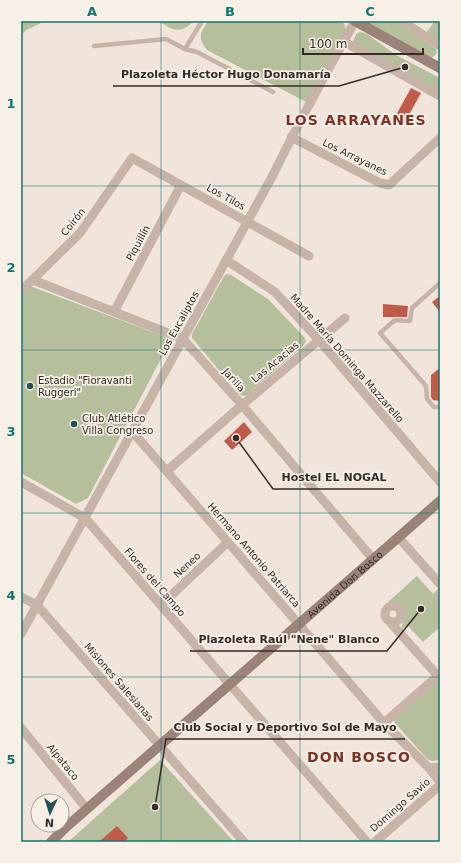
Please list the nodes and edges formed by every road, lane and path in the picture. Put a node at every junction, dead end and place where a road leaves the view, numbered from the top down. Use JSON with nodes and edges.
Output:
{"nodes":[{"id":1,"x":202,"y":21,"type":"edge"},
{"id":2,"x":355,"y":21,"type":"edge"},
{"id":3,"x":402,"y":21,"type":"edge"},
{"id":4,"x":344,"y":41,"type":"junction"},
{"id":5,"x":94,"y":46,"type":"dead end"},
{"id":6,"x":440,"y":46,"type":"edge"},
{"id":7,"x":185,"y":49,"type":"junction"},
{"id":8,"x":440,"y":68,"type":"edge"},
{"id":9,"x":273,"y":92,"type":"dead end"},
{"id":10,"x":440,"y":96,"type":"edge"},
{"id":11,"x":291,"y":137,"type":"junction"},
{"id":12,"x":440,"y":138,"type":"edge"},
{"id":13,"x":132,"y":158,"type":"joint"},
{"id":14,"x":181,"y":185,"type":"junction"},
{"id":15,"x":247,"y":222,"type":"junction"},
{"id":16,"x":309,"y":256,"type":"dead end"},
{"id":17,"x":226,"y":260,"type":"junction"},
{"id":18,"x":33,"y":280,"type":"junction"},
{"id":19,"x":440,"y":283,"type":"edge"},
{"id":20,"x":21,"y":291,"type":"edge"},
{"id":21,"x":114,"y":312,"type":"junction"},
{"id":22,"x":345,"y":318,"type":"dead end"},
{"id":23,"x":183,"y":340,"type":"junction"},
{"id":24,"x":319,"y":340,"type":"junction"},
{"id":25,"x":242,"y":405,"type":"junction"},
{"id":26,"x":440,"y":407,"type":"edge"},
{"id":27,"x":132,"y":431,"type":"junction"},
{"id":28,"x":167,"y":471,"type":"junction"},
{"id":29,"x":21,"y":482,"type":"edge"},
{"id":30,"x":440,"y":482,"type":"edge"},
{"id":31,"x":440,"y":501,"type":"edge"},
{"id":32,"x":85,"y":518,"type":"junction"},
{"id":33,"x":398,"y":537,"type":"junction"},
{"id":34,"x":228,"y":542,"type":"junction"},
{"id":35,"x":373,"y":559,"type":"junction"},
{"id":36,"x":440,"y":584,"type":"edge"},
{"id":37,"x":21,"y":597,"type":"edge"},
{"id":38,"x":440,"y":598,"type":"edge"},
{"id":39,"x":440,"y":604,"type":"edge"},
{"id":40,"x":37,"y":605,"type":"junction"},
{"id":41,"x":161,"y":605,"type":"junction"},
{"id":42,"x":390,"y":622,"type":"dead end"},
{"id":43,"x":299,"y":624,"type":"junction"},
{"id":44,"x":21,"y":634,"type":"edge"},
{"id":45,"x":439,"y":675,"type":"edge"},
{"id":46,"x":229,"y":685,"type":"junction"},
{"id":47,"x":384,"y":723,"type":"junction"},
{"id":48,"x":21,"y":728,"type":"edge"},
{"id":49,"x":160,"y":745,"type":"junction"},
{"id":50,"x":440,"y":767,"type":"edge"},
{"id":51,"x":428,"y":768,"type":"junction"},
{"id":52,"x":440,"y":782,"type":"edge"},
{"id":53,"x":440,"y":785,"type":"edge"},
{"id":54,"x":87,"y":809,"type":"junction"},
{"id":55,"x":51,"y":842,"type":"edge"},
{"id":56,"x":244,"y":842,"type":"edge"},
{"id":57,"x":367,"y":842,"type":"edge"},
{"id":58,"x":374,"y":842,"type":"edge"}],
"edges":[{"from":1,"to":7,"type":"lane"},
{"from":2,"to":4,"type":"street","name":"Los Eucaliptos"},
{"from":2,"to":8,"type":"main road"},
{"from":3,"to":6,"type":"street"},
{"from":4,"to":10,"type":"street"},
{"from":4,"to":11,"type":"street","name":"Los Eucaliptos"},
{"from":5,"to":7,"type":"lane"},
{"from":7,"to":9,"type":"lane"},
{"from":11,"to":12,"type":"street","name":"Los Arrayanes"},
{"from":11,"to":15,"type":"street","name":"Los Eucaliptos"},
{"from":13,"to":14,"type":"street","name":"Los Tilos"},
{"from":13,"to":18,"type":"street","name":"Coirón"},
{"from":14,"to":15,"type":"street","name":"Los Tilos"},
{"from":14,"to":21,"type":"street","name":"Piquillín"},
{"from":15,"to":16,"type":"street","name":"Los Tilos"},
{"from":15,"to":17,"type":"street","name":"Los Eucaliptos"},
{"from":17,"to":23,"type":"street","name":"Los Eucaliptos"},
{"from":17,"to":24,"type":"street","name":"Madre María Dominga Mazzarello"},
{"from":18,"to":20,"type":"street","name":"Coirón"},
{"from":18,"to":21,"type":"street","name":"Jarilla"},
{"from":19,"to":26,"type":"lane"},
{"from":21,"to":23,"type":"street","name":"Jarilla"},
{"from":22,"to":24,"type":"street","name":"Las Acacias"},
{"from":23,"to":25,"type":"street","name":"Jarilla"},
{"from":23,"to":27,"type":"street","name":"Los Eucaliptos"},
{"from":24,"to":25,"type":"street","name":"Las Acacias"},
{"from":24,"to":30,"type":"street","name":"Madre María Dominga Mazzarello"},
{"from":25,"to":28,"type":"street","name":"Las Acacias"},
{"from":25,"to":35,"type":"street","name":"Jarilla"},
{"from":27,"to":28,"type":"street","name":"Hermano Antonio Patriarca"},
{"from":27,"to":32,"type":"street","name":"Los Eucaliptos"},
{"from":28,"to":34,"type":"street","name":"Hermano Antonio Patriarca"},
{"from":29,"to":32,"type":"street","name":"Flores del Campo"},
{"from":31,"to":33,"type":"main road","name":"Avenida Don Bosco"},
{"from":32,"to":40,"type":"street","name":"Los Eucaliptos"},
{"from":32,"to":41,"type":"street","name":"Flores del Campo"},
{"from":33,"to":35,"type":"main road","name":"Avenida Don Bosco"},
{"from":33,"to":36,"type":"street"},
{"from":34,"to":41,"type":"street","name":"Neneo"},
{"from":34,"to":43,"type":"street","name":"Hermano Antonio Patriarca"},
{"from":35,"to":43,"type":"main road","name":"Avenida Don Bosco"},
{"from":37,"to":40,"type":"street","name":"Misiones Salesianas"},
{"from":38,"to":39,"type":"street"},
{"from":40,"to":44,"type":"street","name":"Los Eucaliptos"},
{"from":40,"to":49,"type":"street","name":"Misiones Salesianas"},
{"from":41,"to":46,"type":"street","name":"Flores del Campo"},
{"from":42,"to":45,"type":"street"},
{"from":43,"to":46,"type":"main road","name":"Avenida Don Bosco"},
{"from":43,"to":47,"type":"street","name":"Hermano Antonio Patriarca"},
{"from":45,"to":47,"type":"street"},
{"from":46,"to":49,"type":"main road","name":"Avenida Don Bosco"},
{"from":46,"to":57,"type":"street","name":"Flores del Campo"},
{"from":47,"to":51,"type":"street","name":"Hermano Antonio Patriarca"},
{"from":48,"to":54,"type":"street","name":"Alpataco"},
{"from":49,"to":54,"type":"main road","name":"Avenida Don Bosco"},
{"from":49,"to":56,"type":"street","name":"Misiones Salesianas"},
{"from":50,"to":51,"type":"street","name":"Domingo Savio"},
{"from":51,"to":52,"type":"street","name":"Hermano Antonio Patriarca"},
{"from":53,"to":58,"type":"street","name":"Domingo Savio"},
{"from":54,"to":55,"type":"main road","name":"Avenida Don Bosco"}]}
